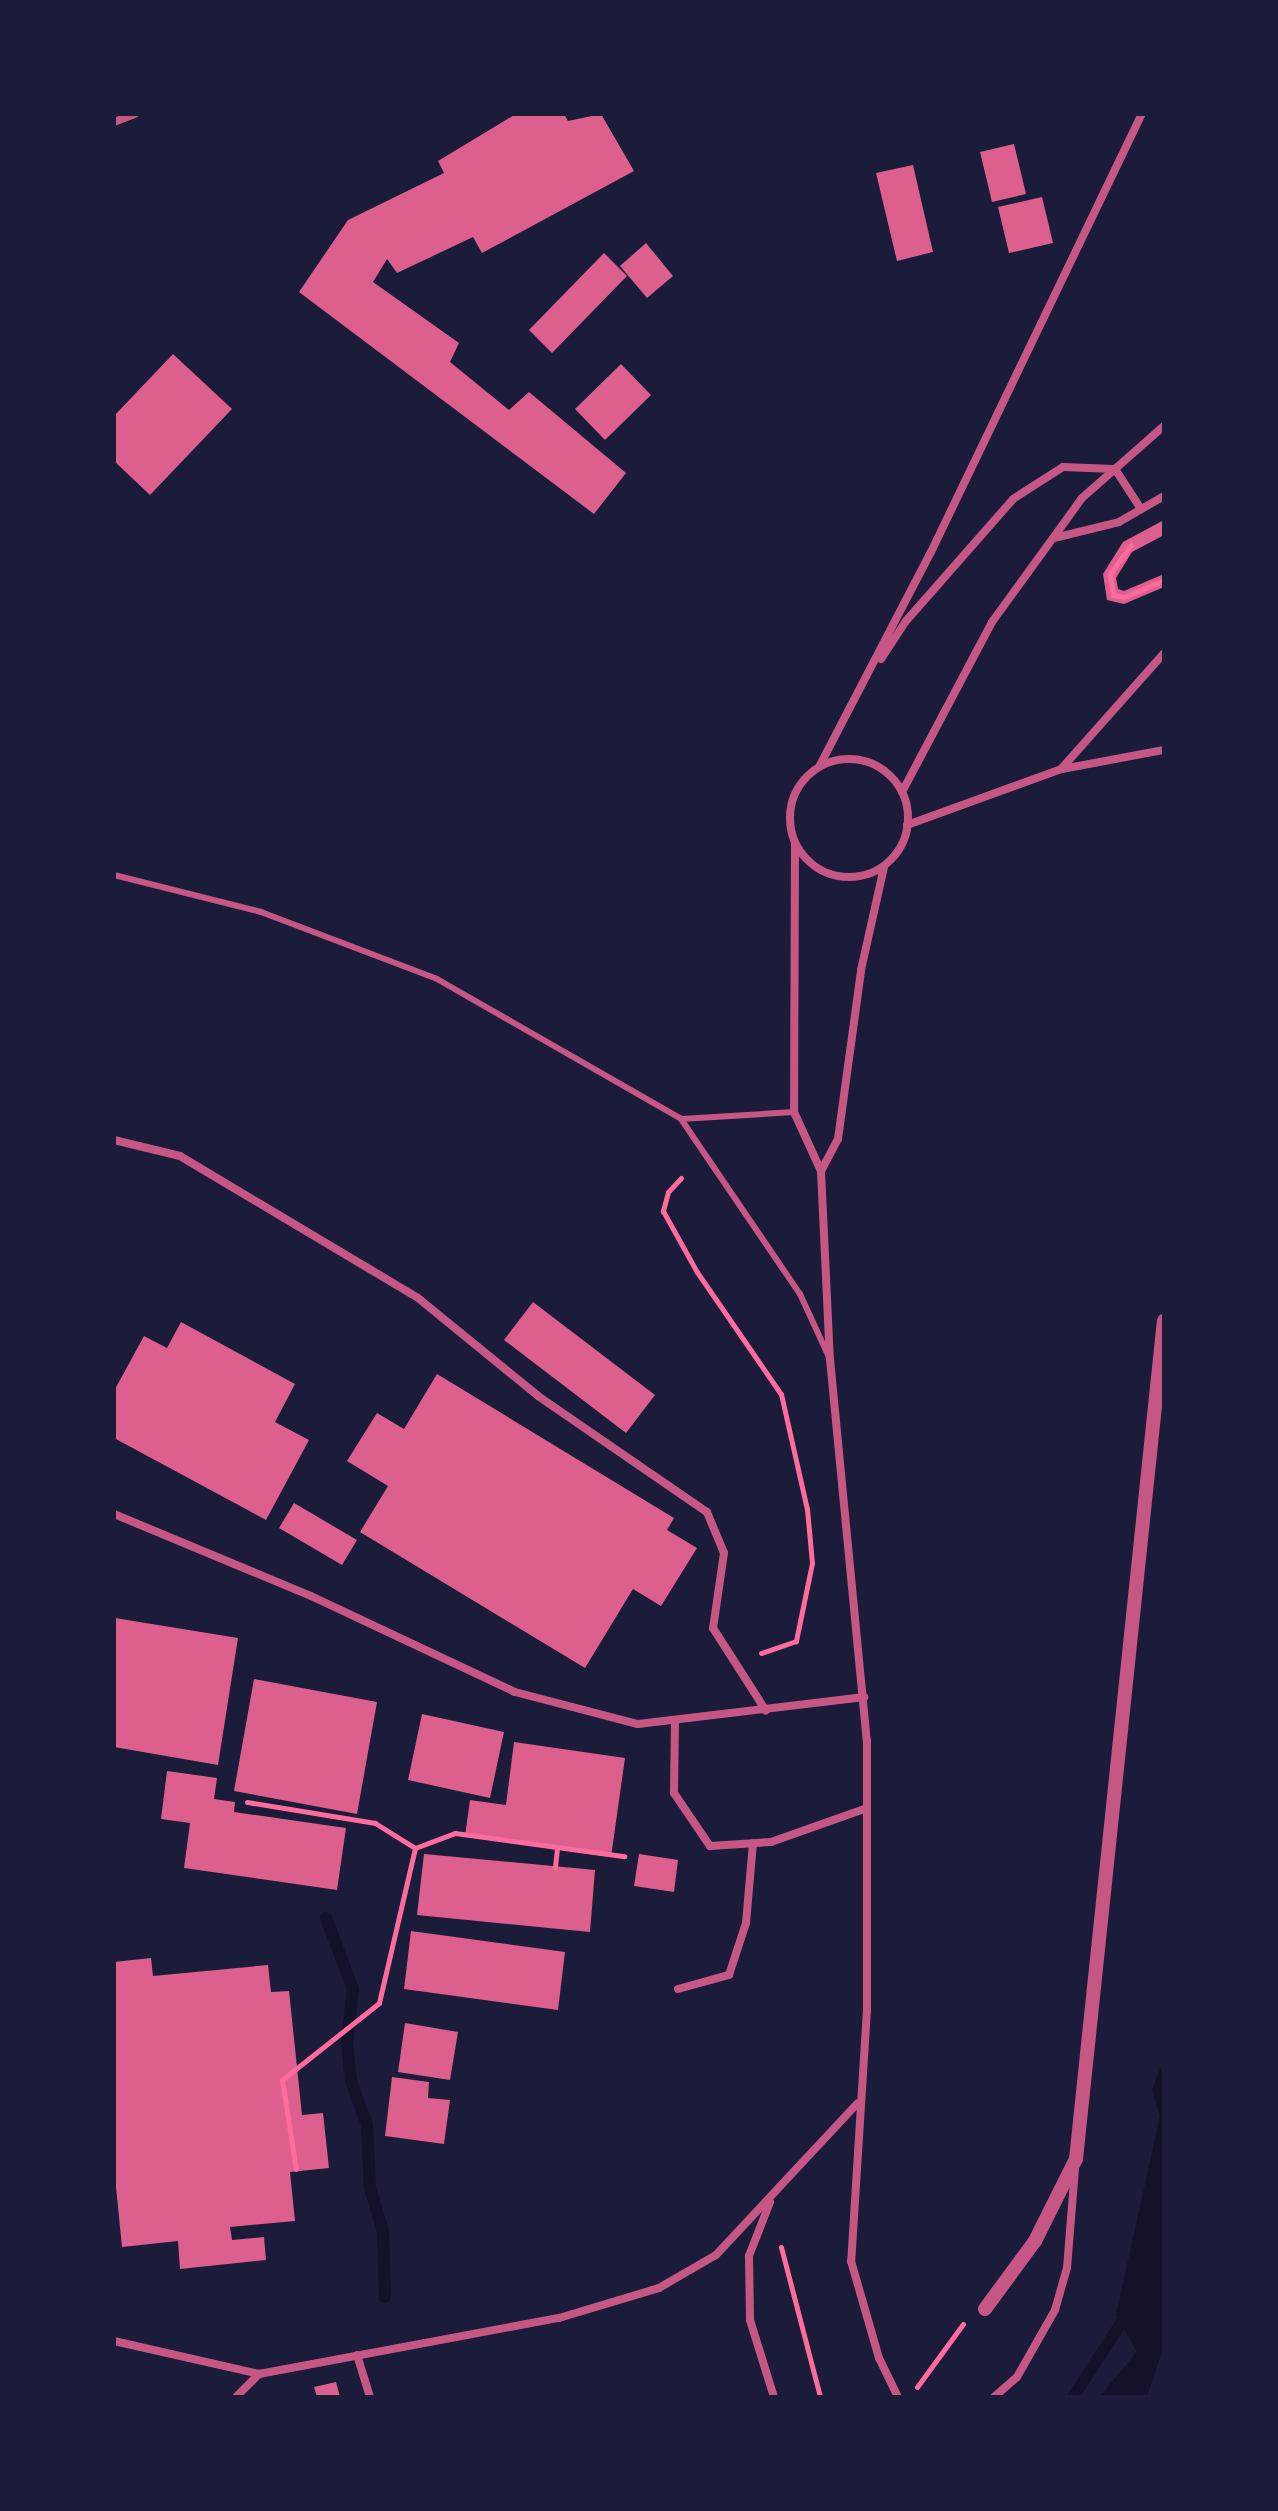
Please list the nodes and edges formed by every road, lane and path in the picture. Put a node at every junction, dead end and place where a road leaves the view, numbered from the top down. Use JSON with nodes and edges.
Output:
{"nodes":[{"id":1,"x":135,"y":114,"type":"edge"},
{"id":2,"x":1142,"y":114,"type":"edge"},
{"id":3,"x":114,"y":122,"type":"edge"},
{"id":4,"x":1164,"y":426,"type":"edge"},
{"id":5,"x":1115,"y":469,"type":"junction"},
{"id":6,"x":1164,"y":496,"type":"edge"},
{"id":7,"x":1141,"y":509,"type":"junction"},
{"id":8,"x":1053,"y":539,"type":"junction"},
{"id":9,"x":1140,"y":540,"type":"dead end"},
{"id":10,"x":1164,"y":580,"type":"edge"},
{"id":11,"x":1164,"y":653,"type":"edge"},
{"id":12,"x":853,"y":704,"type":"junction"},
{"id":13,"x":1164,"y":750,"type":"edge"},
{"id":14,"x":820,"y":765,"type":"junction"},
{"id":15,"x":1062,"y":769,"type":"junction"},
{"id":16,"x":902,"y":792,"type":"junction"},
{"id":17,"x":907,"y":825,"type":"junction"},
{"id":18,"x":795,"y":843,"type":"junction"},
{"id":19,"x":884,"y":867,"type":"junction"},
{"id":20,"x":114,"y":875,"type":"edge"},
{"id":21,"x":794,"y":1112,"type":"junction"},
{"id":22,"x":681,"y":1119,"type":"junction"},
{"id":23,"x":114,"y":1140,"type":"edge"},
{"id":24,"x":821,"y":1171,"type":"junction"},
{"id":25,"x":681,"y":1178,"type":"dead end"},
{"id":26,"x":1164,"y":1321,"type":"edge"},
{"id":27,"x":830,"y":1359,"type":"junction"},
{"id":28,"x":114,"y":1514,"type":"edge"},
{"id":29,"x":761,"y":1653,"type":"dead end"},
{"id":30,"x":864,"y":1697,"type":"junction"},
{"id":31,"x":766,"y":1711,"type":"junction"},
{"id":32,"x":675,"y":1721,"type":"junction"},
{"id":33,"x":247,"y":1802,"type":"dead end"},
{"id":34,"x":864,"y":1809,"type":"junction"},
{"id":35,"x":753,"y":1843,"type":"junction"},
{"id":36,"x":415,"y":1848,"type":"junction"},
{"id":37,"x":557,"y":1849,"type":"dead end"},
{"id":38,"x":624,"y":1856,"type":"dead end"},
{"id":39,"x":555,"y":1867,"type":"dead end"},
{"id":40,"x":678,"y":1989,"type":"dead end"},
{"id":41,"x":858,"y":2103,"type":"junction"},
{"id":42,"x":1076,"y":2159,"type":"junction"},
{"id":43,"x":296,"y":2169,"type":"dead end"},
{"id":44,"x":777,"y":2191,"type":"junction"},
{"id":45,"x":781,"y":2247,"type":"dead end"},
{"id":46,"x":985,"y":2309,"type":"dead end"},
{"id":47,"x":969,"y":2316,"type":"dead end"},
{"id":48,"x":114,"y":2341,"type":"edge"},
{"id":49,"x":357,"y":2355,"type":"junction"},
{"id":50,"x":259,"y":2374,"type":"junction"},
{"id":51,"x":236,"y":2397,"type":"edge"},
{"id":52,"x":370,"y":2397,"type":"edge"},
{"id":53,"x":774,"y":2397,"type":"edge"},
{"id":54,"x":820,"y":2397,"type":"edge"},
{"id":55,"x":898,"y":2397,"type":"edge"},
{"id":56,"x":909,"y":2397,"type":"edge"},
{"id":57,"x":994,"y":2397,"type":"edge"}],
"edges":[{"from":1,"to":3,"type":"street"},
{"from":2,"to":12,"type":"street"},
{"from":4,"to":5,"type":"street"},
{"from":5,"to":7,"type":"street"},
{"from":5,"to":8,"type":"street"},
{"from":5,"to":12,"type":"street"},
{"from":6,"to":7,"type":"street"},
{"from":7,"to":8,"type":"street"},
{"from":8,"to":16,"type":"street"},
{"from":9,"to":10,"type":"path"},
{"from":11,"to":15,"type":"street"},
{"from":12,"to":14,"type":"street"},
{"from":13,"to":15,"type":"street"},
{"from":14,"to":16,"type":"street"},
{"from":14,"to":18,"type":"street"},
{"from":15,"to":17,"type":"street"},
{"from":16,"to":17,"type":"street"},
{"from":17,"to":19,"type":"street"},
{"from":18,"to":19,"type":"street"},
{"from":18,"to":21,"type":"street"},
{"from":19,"to":24,"type":"street"},
{"from":20,"to":22,"type":"lane"},
{"from":21,"to":22,"type":"lane"},
{"from":21,"to":24,"type":"street"},
{"from":22,"to":27,"type":"lane"},
{"from":23,"to":31,"type":"street"},
{"from":24,"to":27,"type":"street"},
{"from":25,"to":29,"type":"path"},
{"from":26,"to":42,"type":"street"},
{"from":27,"to":30,"type":"street"},
{"from":28,"to":32,"type":"street"},
{"from":30,"to":31,"type":"street"},
{"from":30,"to":34,"type":"street"},
{"from":31,"to":32,"type":"street"},
{"from":32,"to":35,"type":"street"},
{"from":33,"to":36,"type":"path"},
{"from":34,"to":35,"type":"street"},
{"from":34,"to":41,"type":"street"},
{"from":35,"to":40,"type":"street"},
{"from":36,"to":38,"type":"path"},
{"from":36,"to":43,"type":"path"},
{"from":37,"to":39,"type":"path"},
{"from":41,"to":44,"type":"street"},
{"from":41,"to":55,"type":"street"},
{"from":42,"to":46,"type":"street"},
{"from":42,"to":57,"type":"street"},
{"from":44,"to":49,"type":"street"},
{"from":44,"to":53,"type":"street"},
{"from":45,"to":54,"type":"path"},
{"from":47,"to":56,"type":"path"},
{"from":48,"to":50,"type":"street"},
{"from":49,"to":50,"type":"street"},
{"from":49,"to":52,"type":"street"},
{"from":50,"to":51,"type":"street"}]}
